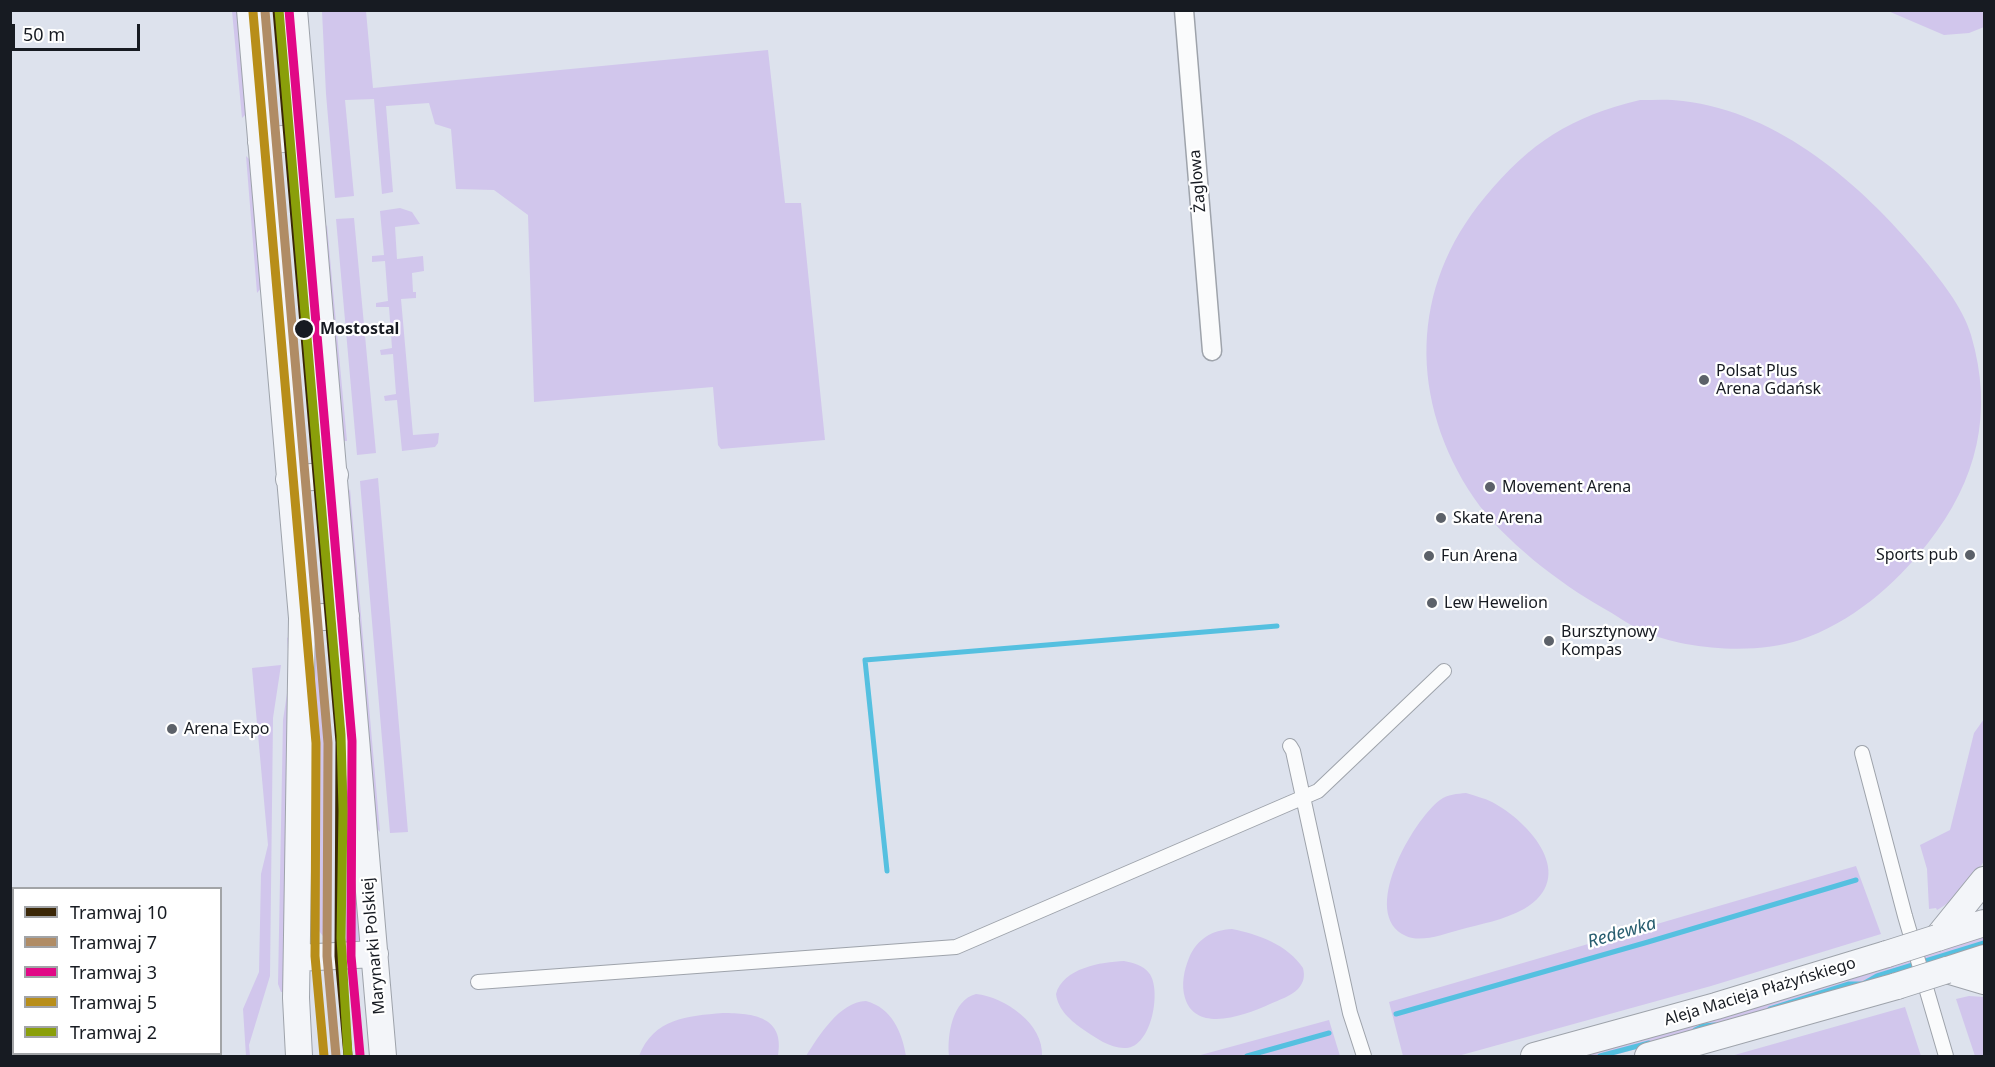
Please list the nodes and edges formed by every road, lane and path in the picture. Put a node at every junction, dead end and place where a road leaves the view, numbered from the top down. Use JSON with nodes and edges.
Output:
{"nodes":[{"id":1,"x":250,"y":10,"type":"edge"},
{"id":2,"x":294,"y":10,"type":"edge"},
{"id":3,"x":1184,"y":10,"type":"edge"},
{"id":4,"x":304,"y":136,"type":"junction"},
{"id":5,"x":261,"y":142,"type":"junction"},
{"id":6,"x":1212,"y":351,"type":"dead end"},
{"id":7,"x":334,"y":475,"type":"junction"},
{"id":8,"x":290,"y":479,"type":"junction"},
{"id":9,"x":346,"y":616,"type":"junction"},
{"id":10,"x":302,"y":618,"type":"junction"},
{"id":11,"x":1444,"y":671,"type":"dead end"},
{"id":12,"x":1290,"y":746,"type":"dead end"},
{"id":13,"x":1862,"y":753,"type":"dead end"},
{"id":14,"x":1302,"y":796,"type":"junction"},
{"id":15,"x":1984,"y":880,"type":"edge"},
{"id":16,"x":1984,"y":923,"type":"edge"},
{"id":17,"x":1937,"y":938,"type":"junction"},
{"id":18,"x":375,"y":954,"type":"junction"},
{"id":19,"x":297,"y":958,"type":"junction"},
{"id":20,"x":1984,"y":958,"type":"edge"},
{"id":21,"x":1947,"y":970,"type":"junction"},
{"id":22,"x":1984,"y":981,"type":"edge"},
{"id":23,"x":478,"y":982,"type":"dead end"},
{"id":24,"x":299,"y":1056,"type":"edge"},
{"id":25,"x":383,"y":1056,"type":"edge"},
{"id":26,"x":1364,"y":1056,"type":"edge"},
{"id":27,"x":1534,"y":1056,"type":"edge"},
{"id":28,"x":1648,"y":1056,"type":"edge"},
{"id":29,"x":1946,"y":1056,"type":"edge"}],
"edges":[{"from":1,"to":5,"type":"main road"},
{"from":2,"to":4,"type":"main road","name":"Marynarki Polskiej"},
{"from":3,"to":6,"type":"street","name":"Żaglowa"},
{"from":4,"to":5,"type":"main road"},
{"from":4,"to":7,"type":"main road","name":"Marynarki Polskiej"},
{"from":5,"to":8,"type":"main road"},
{"from":7,"to":8,"type":"main road"},
{"from":7,"to":9,"type":"main road","name":"Marynarki Polskiej"},
{"from":8,"to":10,"type":"main road"},
{"from":9,"to":10,"type":"main road"},
{"from":9,"to":18,"type":"main road","name":"Marynarki Polskiej"},
{"from":10,"to":19,"type":"main road"},
{"from":11,"to":14,"type":"street"},
{"from":12,"to":14,"type":"street"},
{"from":13,"to":29,"type":"street"},
{"from":14,"to":23,"type":"street"},
{"from":14,"to":26,"type":"street"},
{"from":15,"to":17,"type":"main road"},
{"from":16,"to":17,"type":"main road","name":"Aleja Macieja Płażyńskiego"},
{"from":17,"to":27,"type":"main road","name":"Aleja Macieja Płażyńskiego","bridge":true},
{"from":18,"to":19,"type":"main road"},
{"from":18,"to":25,"type":"main road","name":"Marynarki Polskiej"},
{"from":19,"to":24,"type":"main road"},
{"from":20,"to":21,"type":"main road","name":"Aleja Macieja Płażyńskiego"},
{"from":21,"to":22,"type":"main road"},
{"from":21,"to":28,"type":"main road","name":"Aleja Macieja Płażyńskiego","bridge":true}]}
